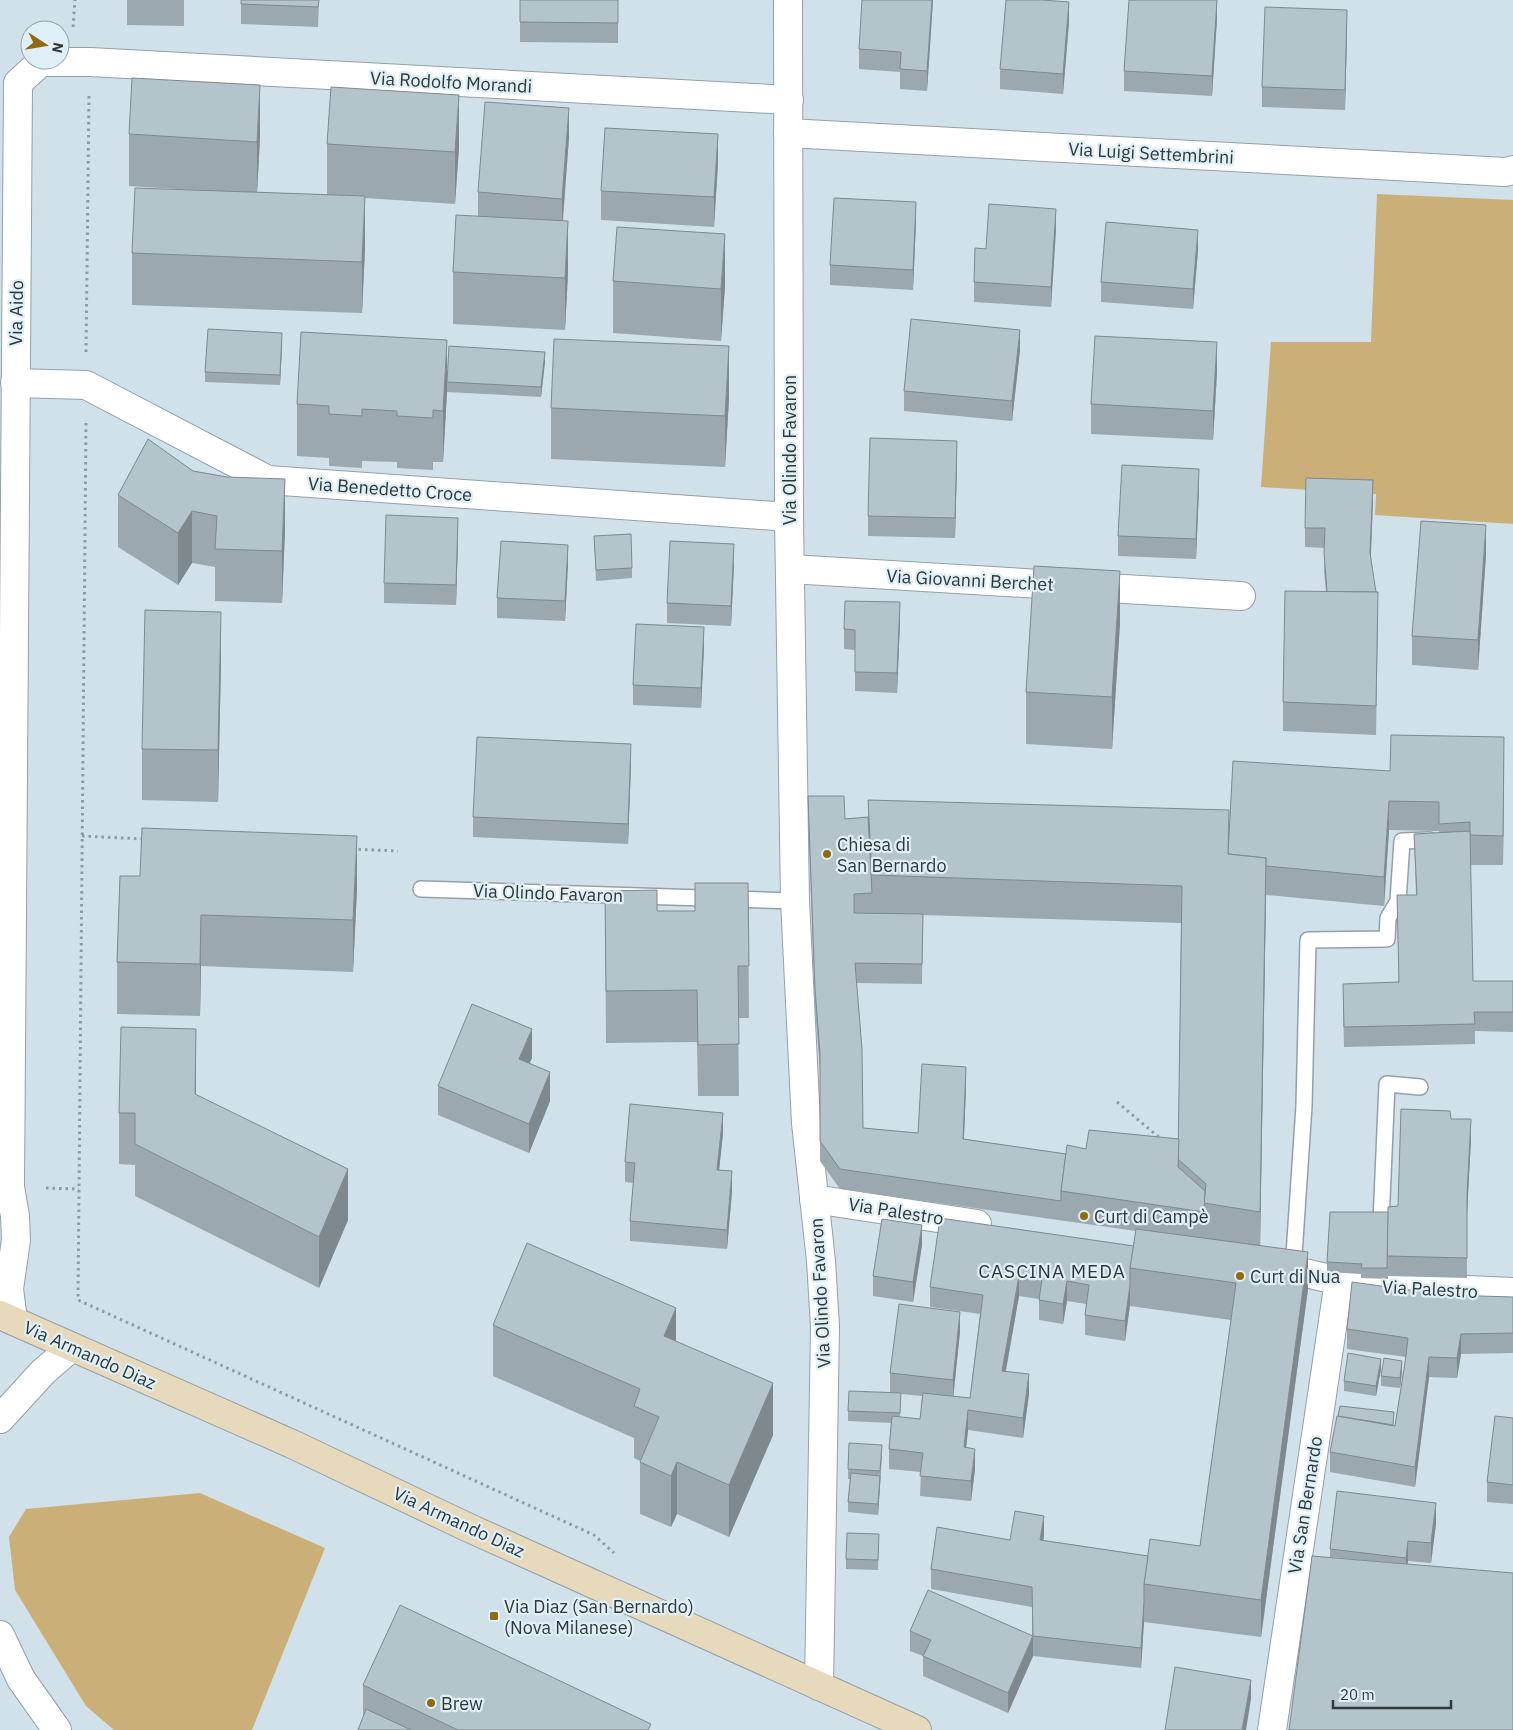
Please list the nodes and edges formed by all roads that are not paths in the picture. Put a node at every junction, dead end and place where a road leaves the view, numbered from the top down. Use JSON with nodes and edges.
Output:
{"nodes":[{"id":1,"x":788,"y":0,"type":"edge"},
{"id":2,"x":101,"y":63,"type":"joint"},
{"id":3,"x":789,"y":100,"type":"junction"},
{"id":4,"x":788,"y":133,"type":"junction"},
{"id":5,"x":1513,"y":170,"type":"edge"},
{"id":6,"x":15,"y":383,"type":"junction"},
{"id":7,"x":789,"y":517,"type":"junction"},
{"id":8,"x":790,"y":569,"type":"junction"},
{"id":9,"x":1241,"y":596,"type":"dead end"},
{"id":10,"x":1429,"y":840,"type":"edge"},
{"id":11,"x":421,"y":889,"type":"dead end"},
{"id":12,"x":795,"y":901,"type":"junction"},
{"id":13,"x":1420,"y":1086,"type":"dead end"},
{"id":14,"x":10,"y":1187,"type":"junction"},
{"id":15,"x":814,"y":1198,"type":"junction"},
{"id":16,"x":0,"y":1222,"type":"edge"},
{"id":17,"x":1382,"y":1222,"type":"edge"},
{"id":18,"x":1001,"y":1228,"type":"edge"},
{"id":19,"x":1244,"y":1263,"type":"edge"},
{"id":20,"x":1293,"y":1270,"type":"junction"},
{"id":21,"x":1339,"y":1281,"type":"junction"},
{"id":22,"x":1513,"y":1292,"type":"edge"},
{"id":23,"x":6,"y":1318,"type":"edge"},
{"id":24,"x":72,"y":1347,"type":"junction"},
{"id":25,"x":0,"y":1419,"type":"edge"},
{"id":26,"x":0,"y":1635,"type":"edge"},
{"id":27,"x":819,"y":1686,"type":"junction"},
{"id":28,"x":57,"y":1730,"type":"edge"},
{"id":29,"x":917,"y":1730,"type":"edge"},
{"id":30,"x":1272,"y":1730,"type":"edge"}],
"edges":[{"from":1,"to":3,"type":"street","name":"Via Olindo Favaron"},
{"from":2,"to":3,"type":"street","name":"Via Rodolfo Morandi"},
{"from":2,"to":6,"type":"street","name":"Via Aido"},
{"from":3,"to":4,"type":"street","name":"Via Olindo Favaron"},
{"from":4,"to":5,"type":"street","name":"Via Luigi Settembrini"},
{"from":4,"to":7,"type":"street","name":"Via Olindo Favaron"},
{"from":6,"to":7,"type":"street","name":"Via Benedetto Croce"},
{"from":6,"to":14,"type":"street","name":"Via Aido"},
{"from":7,"to":8,"type":"street","name":"Via Olindo Favaron"},
{"from":8,"to":9,"type":"street","name":"Via Giovanni Berchet"},
{"from":8,"to":12,"type":"street","name":"Via Olindo Favaron"},
{"from":10,"to":20,"type":"lane"},
{"from":11,"to":12,"type":"lane","name":"Via Olindo Favaron"},
{"from":12,"to":15,"type":"street","name":"Via Olindo Favaron"},
{"from":13,"to":17,"type":"lane"},
{"from":14,"to":16,"type":"street","name":"Via Aido"},
{"from":14,"to":23,"type":"street","name":"Via Aido"},
{"from":15,"to":18,"type":"street","name":"Via Palestro"},
{"from":15,"to":27,"type":"street","name":"Via Olindo Favaron"},
{"from":19,"to":20,"type":"street","name":"Via Palestro"},
{"from":20,"to":21,"type":"street","name":"Via Palestro"},
{"from":21,"to":22,"type":"street","name":"Via Palestro"},
{"from":21,"to":30,"type":"street","name":"Via San Bernardo"},
{"from":23,"to":24,"type":"main road","name":"Via Armando Diaz"},
{"from":24,"to":25,"type":"street"},
{"from":24,"to":27,"type":"main road","name":"Via Armando Diaz"},
{"from":26,"to":28,"type":"street"},
{"from":27,"to":29,"type":"main road","name":"Via Armando Diaz"}]}
